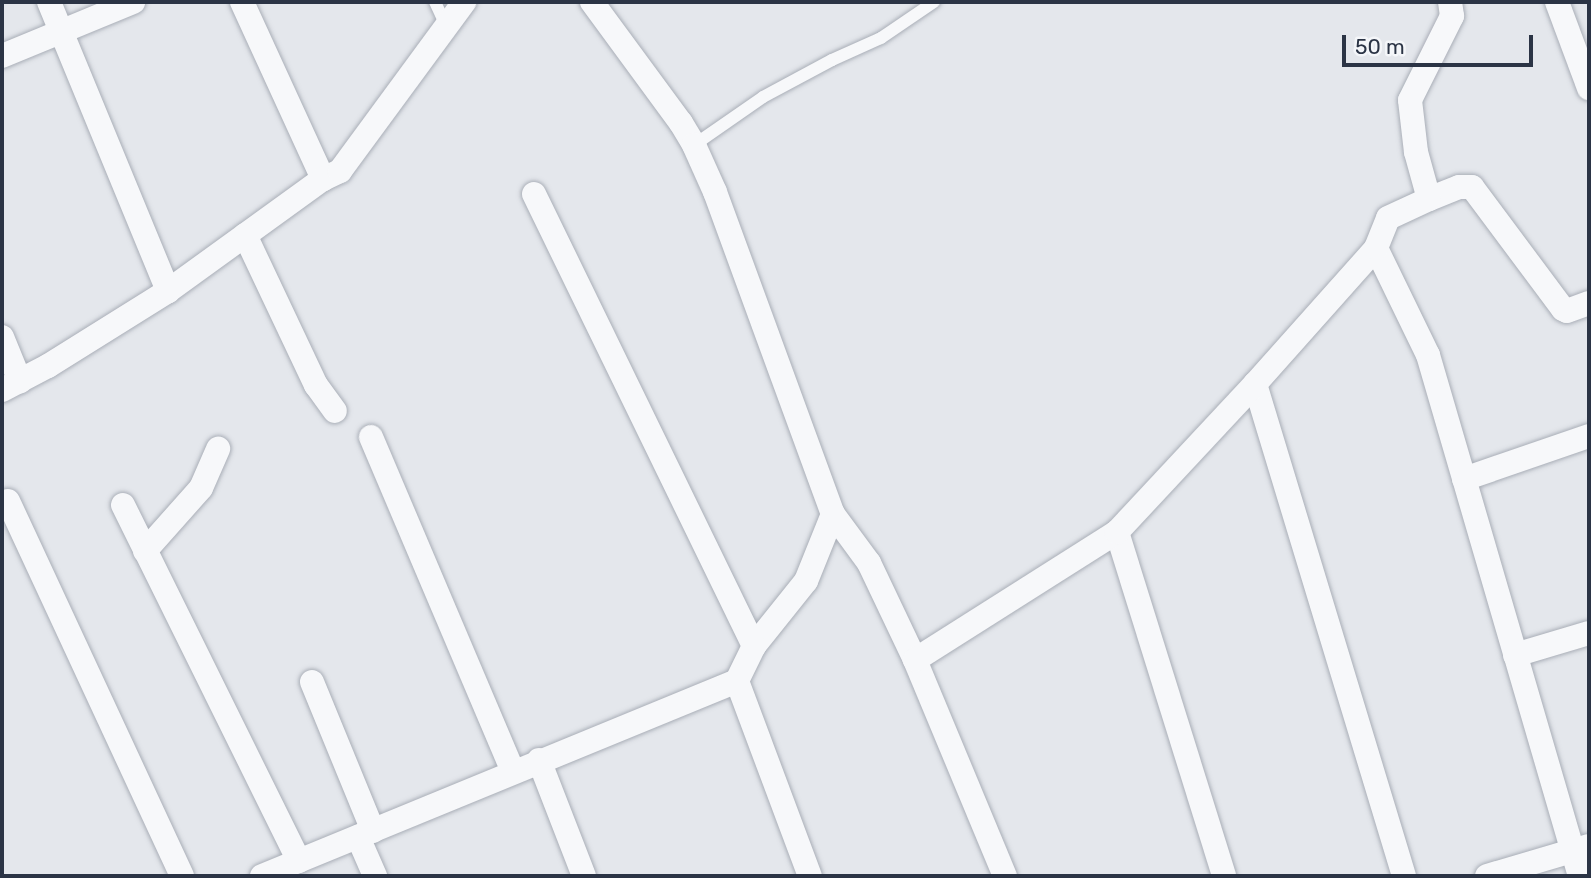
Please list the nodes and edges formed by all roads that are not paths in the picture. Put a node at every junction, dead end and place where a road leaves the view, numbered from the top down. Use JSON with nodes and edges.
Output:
{"nodes":[{"id":1,"x":49,"y":2,"type":"edge"},
{"id":2,"x":133,"y":2,"type":"edge"},
{"id":3,"x":242,"y":2,"type":"edge"},
{"id":4,"x":435,"y":2,"type":"edge"},
{"id":5,"x":464,"y":2,"type":"edge"},
{"id":6,"x":592,"y":2,"type":"edge"},
{"id":7,"x":934,"y":2,"type":"edge"},
{"id":8,"x":1450,"y":2,"type":"edge"},
{"id":9,"x":1557,"y":2,"type":"edge"},
{"id":10,"x":446,"y":26,"type":"junction"},
{"id":11,"x":62,"y":33,"type":"junction"},
{"id":12,"x":2,"y":56,"type":"edge"},
{"id":13,"x":1589,"y":88,"type":"edge"},
{"id":14,"x":694,"y":145,"type":"junction"},
{"id":15,"x":323,"y":179,"type":"junction"},
{"id":16,"x":534,"y":194,"type":"dead end"},
{"id":17,"x":1429,"y":199,"type":"junction"},
{"id":18,"x":245,"y":235,"type":"junction"},
{"id":19,"x":1376,"y":248,"type":"junction"},
{"id":20,"x":168,"y":291,"type":"junction"},
{"id":21,"x":1589,"y":303,"type":"edge"},
{"id":22,"x":2,"y":337,"type":"edge"},
{"id":23,"x":1255,"y":383,"type":"junction"},
{"id":24,"x":11,"y":385,"type":"edge"},
{"id":25,"x":335,"y":411,"type":"dead end"},
{"id":26,"x":1589,"y":436,"type":"edge"},
{"id":27,"x":371,"y":437,"type":"dead end"},
{"id":28,"x":218,"y":449,"type":"dead end"},
{"id":29,"x":1464,"y":479,"type":"junction"},
{"id":30,"x":8,"y":501,"type":"dead end"},
{"id":31,"x":123,"y":505,"type":"dead end"},
{"id":32,"x":833,"y":513,"type":"junction"},
{"id":33,"x":1117,"y":532,"type":"junction"},
{"id":34,"x":145,"y":551,"type":"junction"},
{"id":35,"x":1589,"y":633,"type":"edge"},
{"id":36,"x":754,"y":646,"type":"junction"},
{"id":37,"x":1515,"y":655,"type":"junction"},
{"id":38,"x":915,"y":660,"type":"junction"},
{"id":39,"x":737,"y":681,"type":"junction"},
{"id":40,"x":312,"y":682,"type":"dead end"},
{"id":41,"x":539,"y":760,"type":"junction"},
{"id":42,"x":513,"y":771,"type":"junction"},
{"id":43,"x":365,"y":834,"type":"junction"},
{"id":44,"x":1581,"y":848,"type":"edge"},
{"id":45,"x":299,"y":861,"type":"junction"},
{"id":46,"x":182,"y":876,"type":"edge"},
{"id":47,"x":262,"y":876,"type":"edge"},
{"id":48,"x":375,"y":876,"type":"edge"},
{"id":49,"x":584,"y":876,"type":"edge"},
{"id":50,"x":810,"y":876,"type":"edge"},
{"id":51,"x":1005,"y":876,"type":"edge"},
{"id":52,"x":1224,"y":876,"type":"edge"},
{"id":53,"x":1404,"y":876,"type":"edge"},
{"id":54,"x":1487,"y":876,"type":"edge"},
{"id":55,"x":1580,"y":876,"type":"edge"}],
"edges":[{"from":1,"to":11,"type":"street"},
{"from":2,"to":11,"type":"street"},
{"from":3,"to":15,"type":"street"},
{"from":4,"to":10,"type":"lane"},
{"from":5,"to":10,"type":"street"},
{"from":6,"to":14,"type":"street"},
{"from":7,"to":14,"type":"lane"},
{"from":8,"to":17,"type":"street"},
{"from":9,"to":13,"type":"street"},
{"from":10,"to":15,"type":"street"},
{"from":11,"to":12,"type":"street"},
{"from":11,"to":20,"type":"street"},
{"from":14,"to":32,"type":"street"},
{"from":15,"to":18,"type":"street"},
{"from":16,"to":36,"type":"street"},
{"from":17,"to":19,"type":"street"},
{"from":17,"to":21,"type":"street"},
{"from":18,"to":20,"type":"street"},
{"from":18,"to":25,"type":"street"},
{"from":19,"to":23,"type":"street"},
{"from":19,"to":29,"type":"street"},
{"from":20,"to":24,"type":"street"},
{"from":22,"to":24,"type":"street"},
{"from":23,"to":33,"type":"street"},
{"from":23,"to":53,"type":"street"},
{"from":26,"to":29,"type":"street"},
{"from":27,"to":42,"type":"street"},
{"from":28,"to":34,"type":"street"},
{"from":29,"to":37,"type":"street"},
{"from":30,"to":46,"type":"street"},
{"from":31,"to":34,"type":"street"},
{"from":32,"to":36,"type":"street"},
{"from":32,"to":38,"type":"street"},
{"from":33,"to":38,"type":"street"},
{"from":33,"to":52,"type":"street"},
{"from":34,"to":45,"type":"street"},
{"from":35,"to":37,"type":"street"},
{"from":36,"to":39,"type":"street"},
{"from":37,"to":44,"type":"street"},
{"from":38,"to":51,"type":"street"},
{"from":39,"to":41,"type":"street"},
{"from":39,"to":50,"type":"street"},
{"from":40,"to":43,"type":"street"},
{"from":41,"to":42,"type":"street"},
{"from":41,"to":49,"type":"street"},
{"from":42,"to":43,"type":"street"},
{"from":43,"to":45,"type":"street"},
{"from":43,"to":48,"type":"street"},
{"from":44,"to":54,"type":"street"},
{"from":44,"to":55,"type":"street"},
{"from":45,"to":47,"type":"street"}]}
